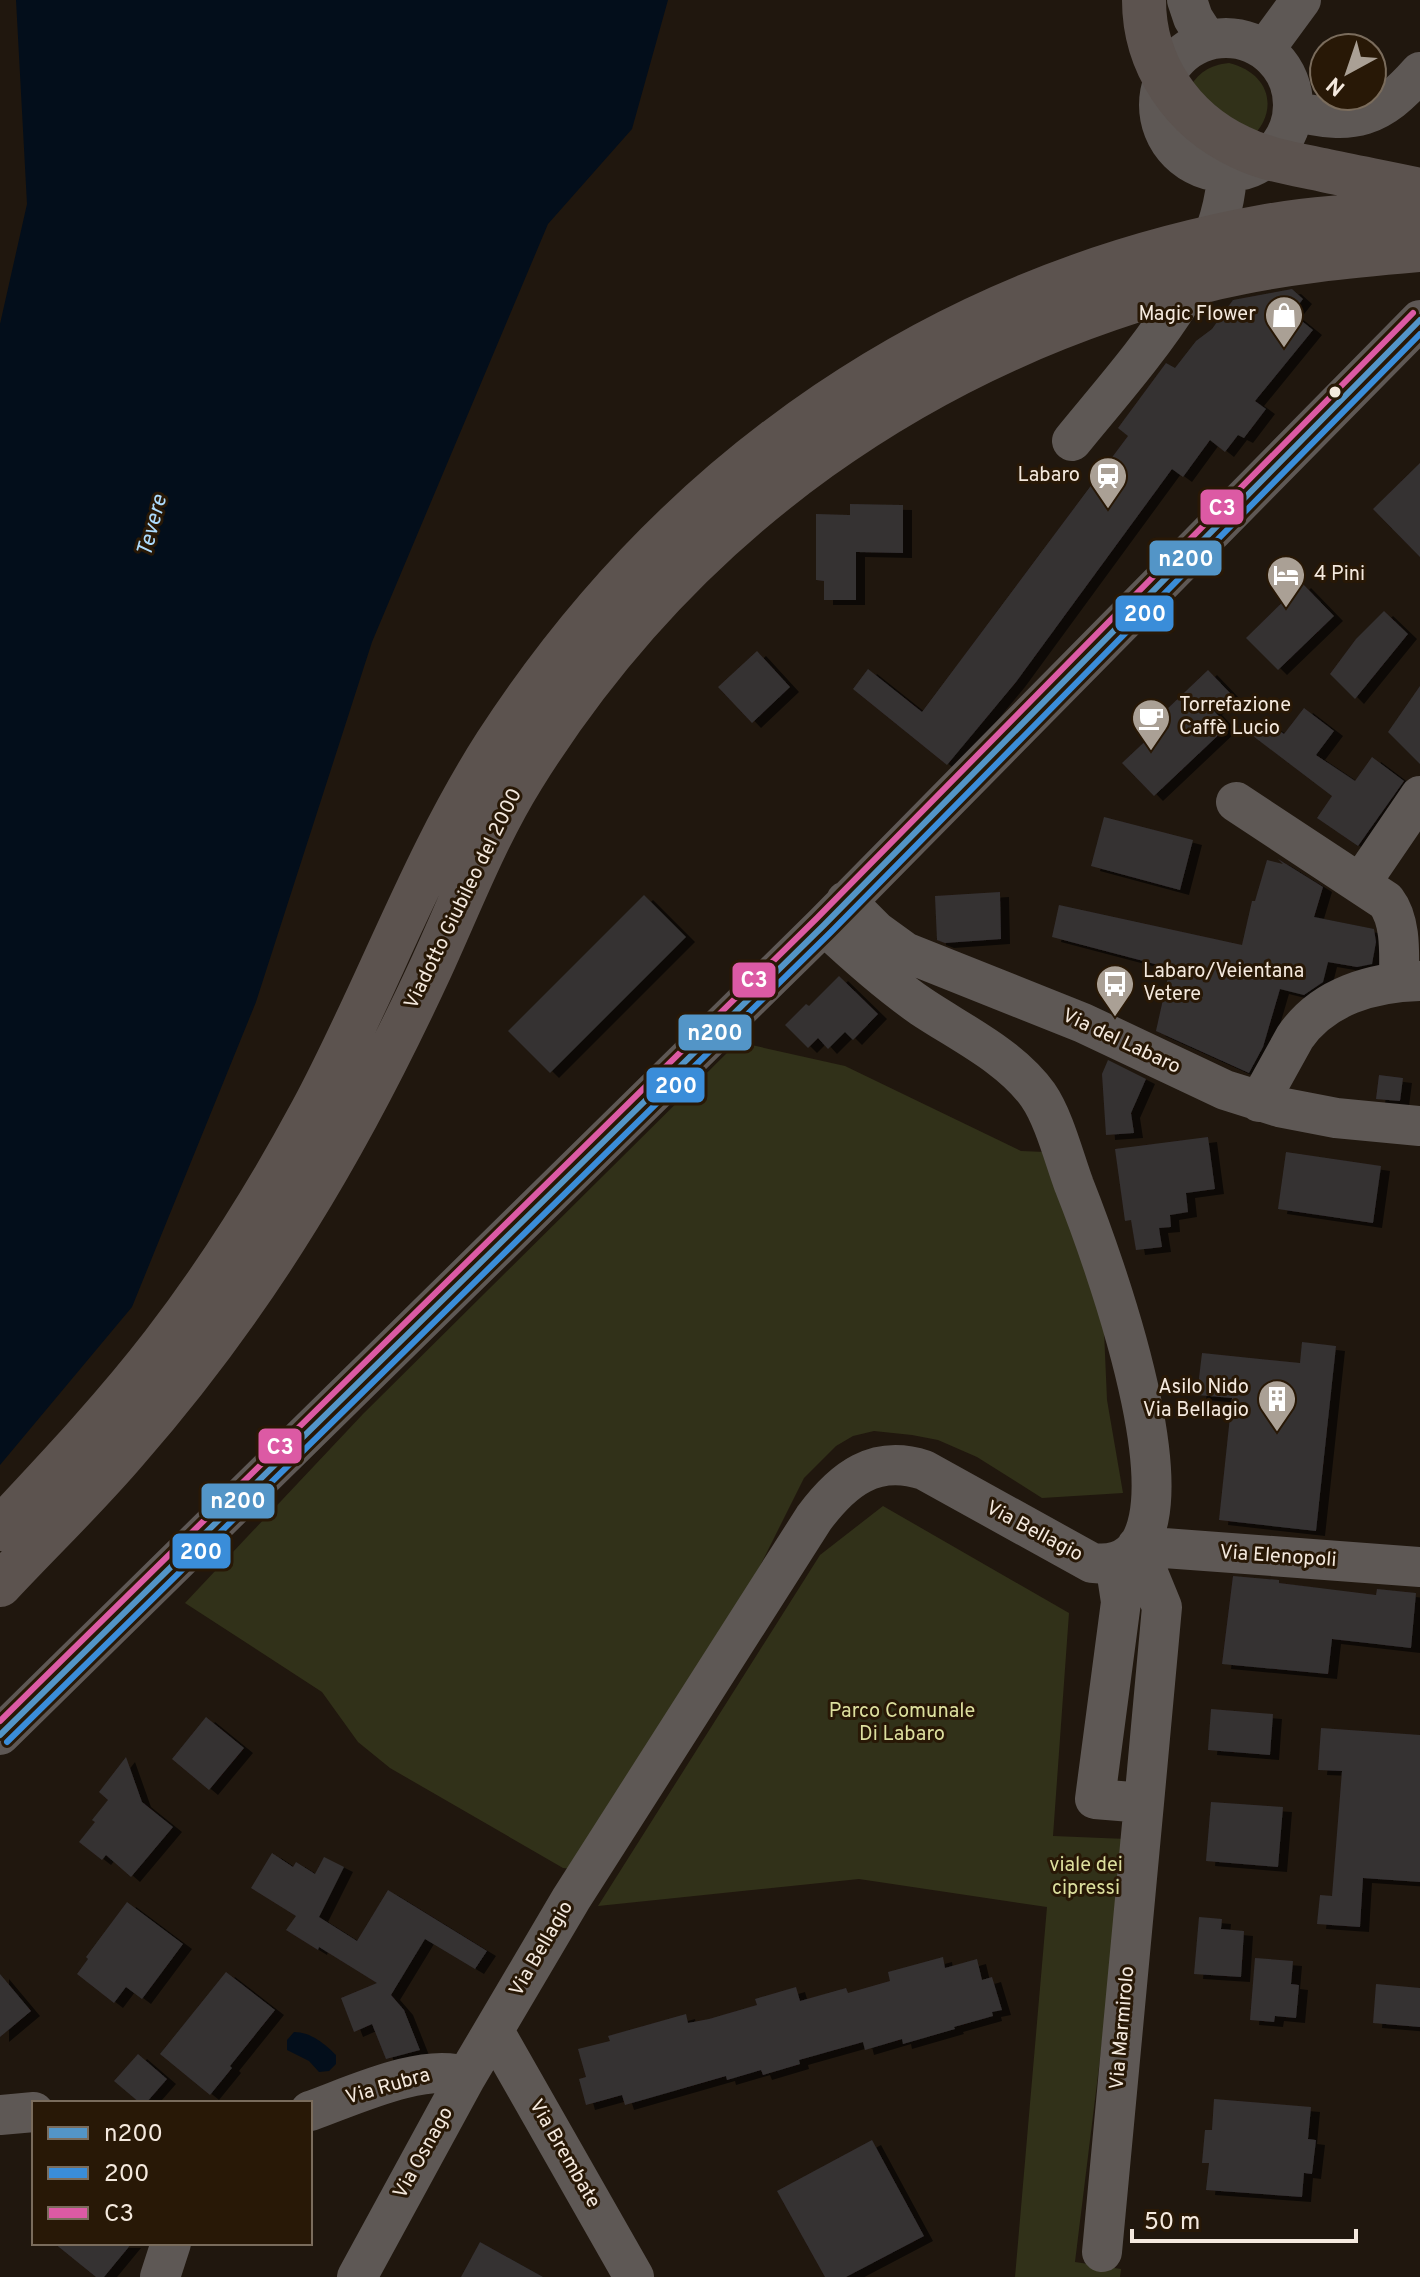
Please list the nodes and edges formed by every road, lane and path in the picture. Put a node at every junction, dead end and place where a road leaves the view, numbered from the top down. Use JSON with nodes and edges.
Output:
{"nodes":[{"id":1,"x":1144,"y":0,"type":"edge"},
{"id":2,"x":1187,"y":0,"type":"edge"},
{"id":3,"x":1301,"y":0,"type":"edge"},
{"id":4,"x":1207,"y":40,"type":"junction"},
{"id":5,"x":1265,"y":49,"type":"junction"},
{"id":6,"x":1420,"y":72,"type":"edge"},
{"id":7,"x":1293,"y":111,"type":"junction"},
{"id":8,"x":1227,"y":172,"type":"junction"},
{"id":9,"x":1420,"y":190,"type":"edge"},
{"id":10,"x":1420,"y":212,"type":"edge"},
{"id":11,"x":1420,"y":250,"type":"edge"},
{"id":12,"x":1420,"y":320,"type":"edge"},
{"id":13,"x":1072,"y":441,"type":"dead end"},
{"id":14,"x":1420,"y":796,"type":"edge"},
{"id":15,"x":1236,"y":802,"type":"dead end"},
{"id":16,"x":1360,"y":884,"type":"junction"},
{"id":17,"x":835,"y":913,"type":"junction"},
{"id":18,"x":1410,"y":981,"type":"edge"},
{"id":19,"x":1259,"y":1102,"type":"junction"},
{"id":20,"x":1420,"y":1126,"type":"edge"},
{"id":21,"x":0,"y":1529,"type":"edge"},
{"id":22,"x":1126,"y":1554,"type":"junction"},
{"id":23,"x":1420,"y":1567,"type":"edge"},
{"id":24,"x":0,"y":1585,"type":"edge"},
{"id":25,"x":0,"y":1735,"type":"edge"},
{"id":26,"x":494,"y":2031,"type":"junction"},
{"id":27,"x":466,"y":2077,"type":"junction"},
{"id":28,"x":312,"y":2110,"type":"edge"},
{"id":29,"x":32,"y":2112,"type":"edge"},
{"id":30,"x":0,"y":2115,"type":"edge"},
{"id":31,"x":170,"y":2245,"type":"edge"},
{"id":32,"x":1102,"y":2252,"type":"dead end"},
{"id":33,"x":160,"y":2277,"type":"edge"},
{"id":34,"x":357,"y":2277,"type":"edge"},
{"id":35,"x":634,"y":2277,"type":"edge"}],
"edges":[{"from":1,"to":9,"type":"highway","bridge":true},
{"from":2,"to":4,"type":"street"},
{"from":3,"to":5,"type":"street"},
{"from":4,"to":5,"type":"street"},
{"from":4,"to":8,"type":"street"},
{"from":5,"to":7,"type":"street"},
{"from":6,"to":7,"type":"street"},
{"from":7,"to":8,"type":"street"},
{"from":8,"to":13,"type":"street"},
{"from":10,"to":21,"type":"highway","bridge":true},
{"from":11,"to":24,"type":"highway","name":"Viadotto Giubileo del 2000","bridge":true},
{"from":12,"to":17,"type":"street"},
{"from":14,"to":16,"type":"street"},
{"from":15,"to":16,"type":"street"},
{"from":16,"to":18,"type":"street"},
{"from":17,"to":19,"type":"street","name":"Via del Labaro"},
{"from":17,"to":22,"type":"street"},
{"from":17,"to":25,"type":"street"},
{"from":18,"to":19,"type":"street"},
{"from":19,"to":20,"type":"street","name":"Via del Labaro"},
{"from":22,"to":23,"type":"street","name":"Via Elenopoli"},
{"from":22,"to":26,"type":"street","name":"Via Bellagio"},
{"from":22,"to":32,"type":"street","name":"Via Marmirolo"},
{"from":26,"to":27,"type":"street","name":"Via Osnago"},
{"from":26,"to":35,"type":"street","name":"Via Brembate"},
{"from":27,"to":28,"type":"street","name":"Via Rubra"},
{"from":27,"to":34,"type":"street","name":"Via Osnago"},
{"from":29,"to":30,"type":"street"},
{"from":31,"to":33,"type":"street"}]}
